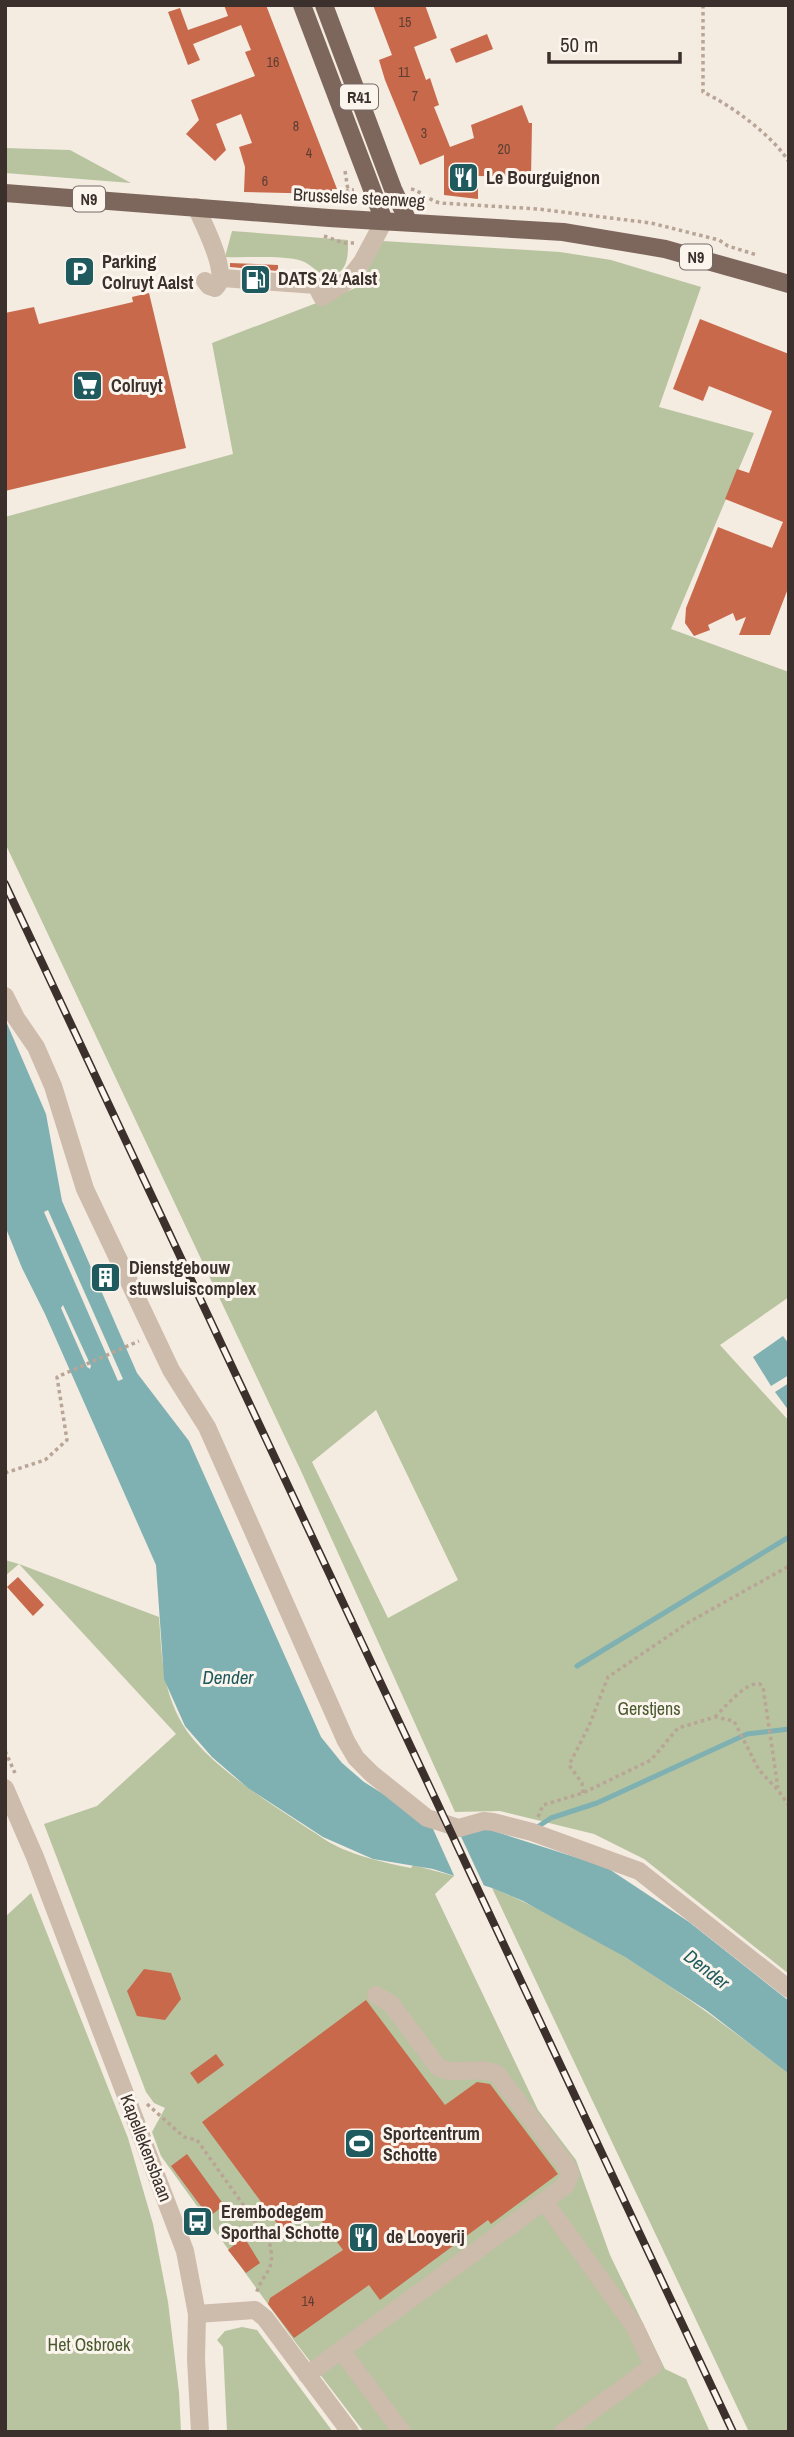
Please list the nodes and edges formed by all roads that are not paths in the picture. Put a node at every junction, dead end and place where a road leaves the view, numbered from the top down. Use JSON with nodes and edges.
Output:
{"nodes":[{"id":1,"x":302,"y":5,"type":"edge"},
{"id":2,"x":324,"y":5,"type":"edge"},
{"id":3,"x":5,"y":193,"type":"edge"},
{"id":4,"x":196,"y":207,"type":"junction"},
{"id":5,"x":384,"y":221,"type":"junction"},
{"id":6,"x":408,"y":222,"type":"junction"},
{"id":7,"x":789,"y":284,"type":"edge"},
{"id":8,"x":5,"y":996,"type":"edge"},
{"id":9,"x":5,"y":1788,"type":"edge"},
{"id":10,"x":789,"y":1989,"type":"edge"},
{"id":11,"x":376,"y":1995,"type":"dead end"},
{"id":12,"x":544,"y":2202,"type":"junction"},
{"id":13,"x":198,"y":2314,"type":"junction"},
{"id":14,"x":341,"y":2350,"type":"junction"},
{"id":15,"x":307,"y":2375,"type":"junction"},
{"id":16,"x":200,"y":2432,"type":"edge"},
{"id":17,"x":350,"y":2432,"type":"edge"},
{"id":18,"x":402,"y":2432,"type":"edge"},
{"id":19,"x":563,"y":2432,"type":"edge"}],
"edges":[{"from":1,"to":5,"type":"main road","number":"R41"},
{"from":2,"to":6,"type":"main road","number":"R41"},
{"from":3,"to":4,"type":"main road","name":"Brusselse steenweg","number":"N9"},
{"from":4,"to":5,"type":"main road","name":"Brusselse steenweg","number":"N9"},
{"from":4,"to":5,"type":"street"},
{"from":5,"to":6,"type":"main road","name":"Brusselse steenweg","number":"N9"},
{"from":6,"to":7,"type":"main road","name":"Brusselse steenweg","number":"N9"},
{"from":8,"to":10,"type":"street"},
{"from":9,"to":13,"type":"street","name":"Kapellekensbaan"},
{"from":11,"to":12,"type":"street"},
{"from":12,"to":14,"type":"street"},
{"from":12,"to":19,"type":"street"},
{"from":13,"to":15,"type":"street"},
{"from":13,"to":16,"type":"street","name":"Kapellekensbaan"},
{"from":14,"to":15,"type":"street"},
{"from":14,"to":18,"type":"street"},
{"from":15,"to":17,"type":"street"}]}
